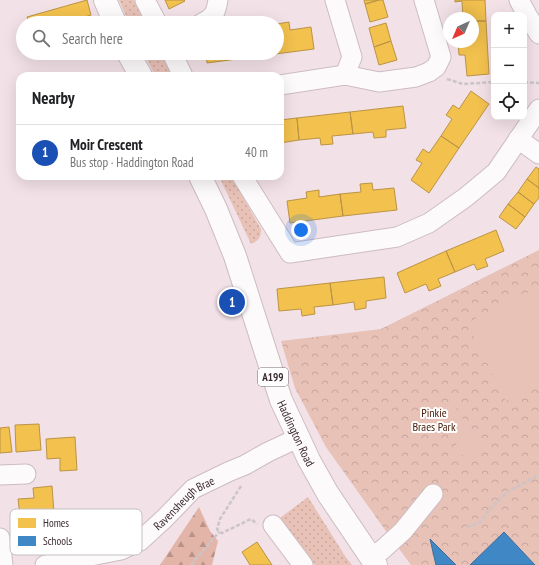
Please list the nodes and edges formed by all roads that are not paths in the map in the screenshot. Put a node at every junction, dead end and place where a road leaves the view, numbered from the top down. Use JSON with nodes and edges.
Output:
{"nodes":[{"id":1,"x":105,"y":0,"type":"edge"},
{"id":2,"x":145,"y":0,"type":"edge"},
{"id":3,"x":218,"y":0,"type":"edge"},
{"id":4,"x":335,"y":0,"type":"edge"},
{"id":5,"x":424,"y":0,"type":"edge"},
{"id":6,"x":519,"y":0,"type":"edge"},
{"id":7,"x":112,"y":16,"type":"edge"},
{"id":8,"x":153,"y":16,"type":"edge"},
{"id":9,"x":212,"y":16,"type":"edge"},
{"id":10,"x":539,"y":34,"type":"edge"},
{"id":11,"x":132,"y":60,"type":"edge"},
{"id":12,"x":175,"y":60,"type":"edge"},
{"id":13,"x":139,"y":72,"type":"edge"},
{"id":14,"x":181,"y":72,"type":"edge"},
{"id":15,"x":345,"y":75,"type":"junction"},
{"id":16,"x":284,"y":84,"type":"edge"},
{"id":17,"x":539,"y":109,"type":"edge"},
{"id":18,"x":518,"y":139,"type":"junction"},
{"id":19,"x":539,"y":154,"type":"edge"},
{"id":20,"x":202,"y":180,"type":"edge"},
{"id":21,"x":245,"y":180,"type":"edge"},
{"id":22,"x":298,"y":438,"type":"junction"},
{"id":23,"x":26,"y":474,"type":"dead end"},
{"id":24,"x":0,"y":475,"type":"edge"},
{"id":25,"x":433,"y":494,"type":"dead end"},
{"id":26,"x":273,"y":524,"type":"road end"},
{"id":27,"x":0,"y":538,"type":"edge"},
{"id":28,"x":142,"y":540,"type":"edge"},
{"id":29,"x":97,"y":555,"type":"edge"},
{"id":30,"x":373,"y":561,"type":"edge"},
{"id":31,"x":3,"y":565,"type":"edge"},
{"id":32,"x":46,"y":565,"type":"edge"},
{"id":33,"x":303,"y":565,"type":"edge"}],
"edges":[{"from":1,"to":7,"type":"main road"},
{"from":2,"to":8,"type":"street"},
{"from":3,"to":9,"type":"street"},
{"from":4,"to":15,"type":"street"},
{"from":5,"to":15,"type":"street"},
{"from":6,"to":10,"type":"street"},
{"from":11,"to":13,"type":"main road"},
{"from":12,"to":14,"type":"street"},
{"from":15,"to":16,"type":"street"},
{"from":17,"to":18,"type":"street"},
{"from":18,"to":19,"type":"street"},
{"from":18,"to":21,"type":"street"},
{"from":20,"to":22,"type":"main road","name":"Haddington Road","number":"A199"},
{"from":22,"to":28,"type":"street","name":"Ravensheugh Brae"},
{"from":22,"to":30,"type":"main road","name":"Haddington Road","number":"A199"},
{"from":23,"to":24,"type":"street"},
{"from":25,"to":30,"type":"street"},
{"from":26,"to":33,"type":"street"},
{"from":27,"to":31,"type":"street"},
{"from":29,"to":32,"type":"street","name":"Ravensheugh Brae"}]}
